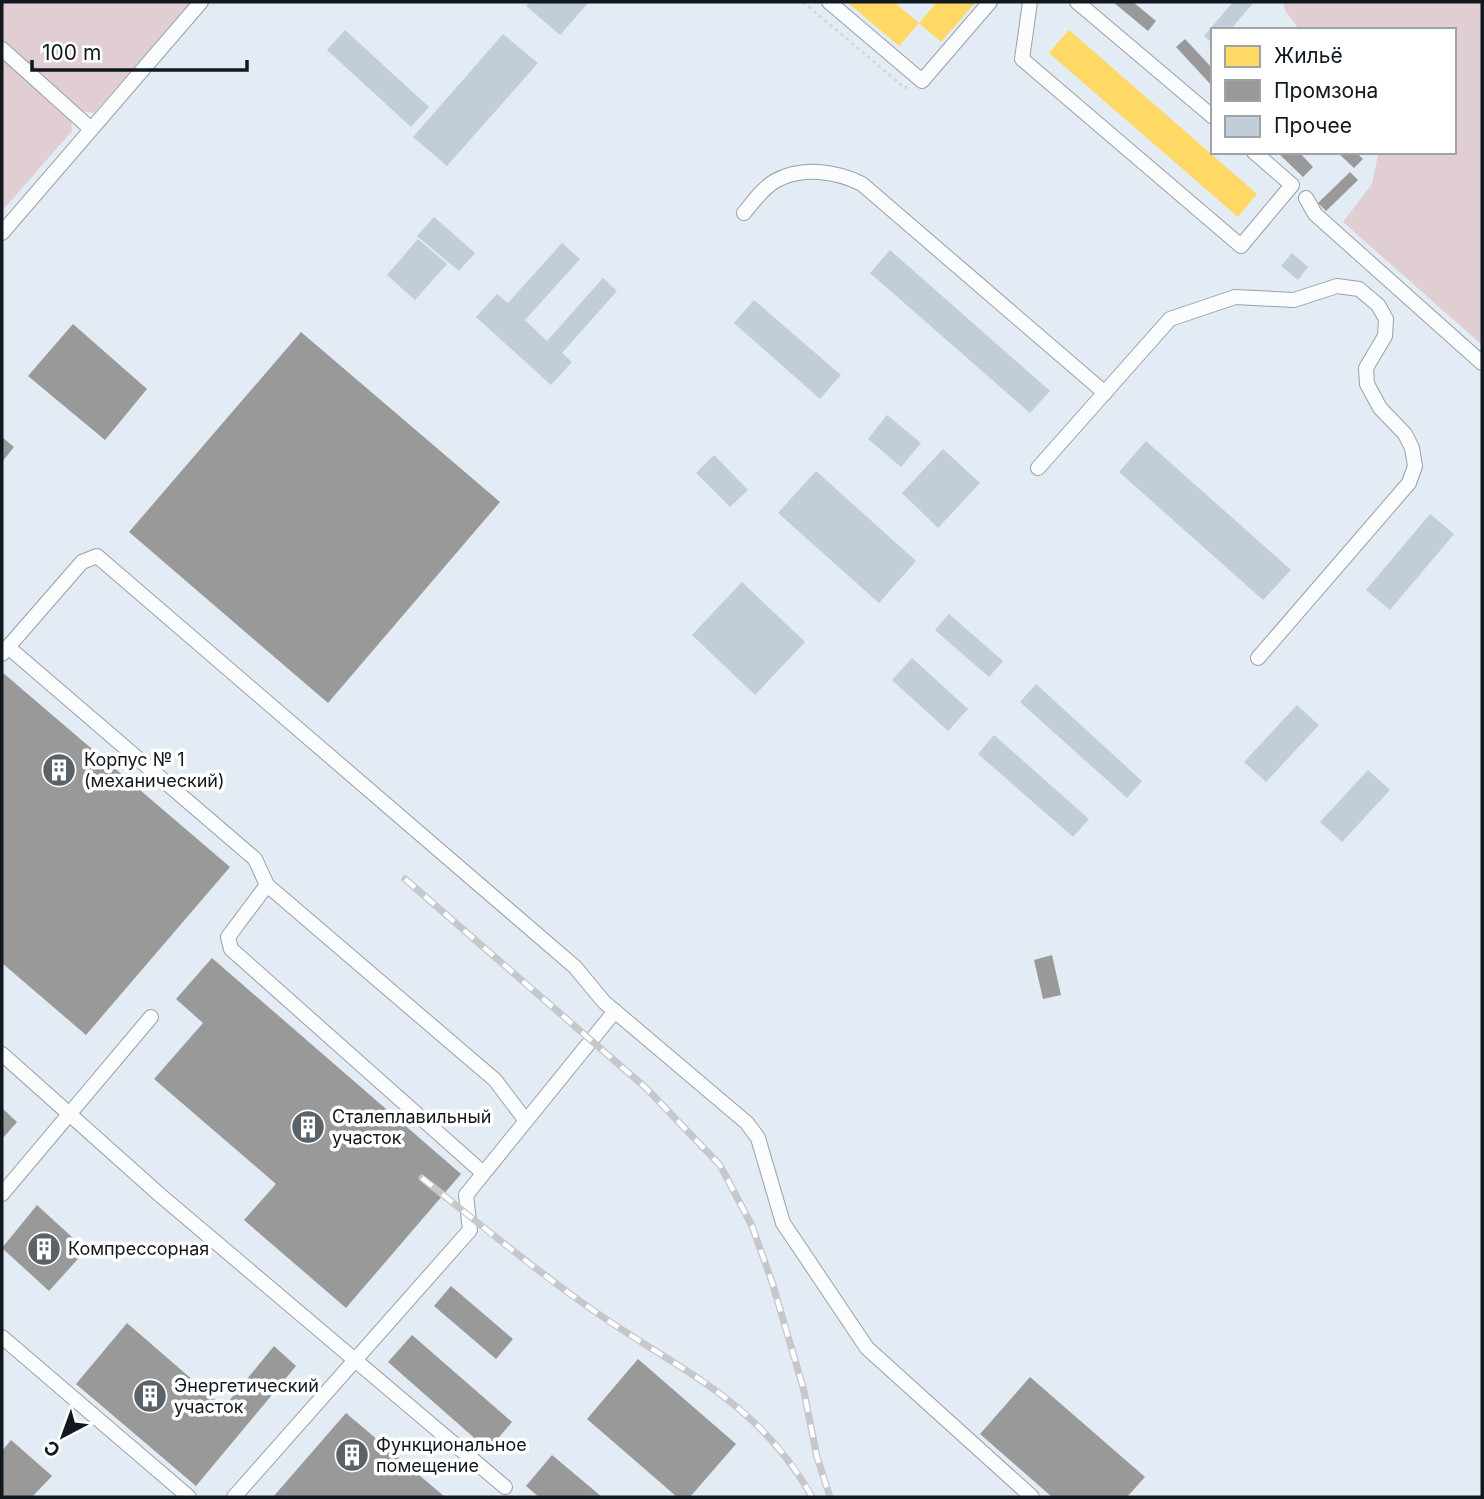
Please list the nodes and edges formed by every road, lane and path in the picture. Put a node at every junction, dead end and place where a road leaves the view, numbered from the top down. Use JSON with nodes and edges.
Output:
{"nodes":[{"id":1,"x":201,"y":2,"type":"edge"},
{"id":2,"x":803,"y":2,"type":"edge"},
{"id":3,"x":830,"y":2,"type":"edge"},
{"id":4,"x":990,"y":2,"type":"edge"},
{"id":5,"x":1030,"y":2,"type":"edge"},
{"id":6,"x":1077,"y":2,"type":"edge"},
{"id":7,"x":2,"y":49,"type":"edge"},
{"id":8,"x":916,"y":76,"type":"junction"},
{"id":9,"x":1211,"y":115,"type":"edge"},
{"id":10,"x":92,"y":129,"type":"junction"},
{"id":11,"x":1256,"y":154,"type":"edge"},
{"id":12,"x":1306,"y":198,"type":"dead end"},
{"id":13,"x":744,"y":213,"type":"dead end"},
{"id":14,"x":2,"y":233,"type":"edge"},
{"id":15,"x":1482,"y":363,"type":"edge"},
{"id":16,"x":1105,"y":393,"type":"junction"},
{"id":17,"x":1038,"y":468,"type":"dead end"},
{"id":18,"x":5,"y":650,"type":"edge"},
{"id":19,"x":1258,"y":658,"type":"dead end"},
{"id":20,"x":267,"y":886,"type":"junction"},
{"id":21,"x":615,"y":1011,"type":"junction"},
{"id":22,"x":151,"y":1017,"type":"dead end"},
{"id":23,"x":2,"y":1054,"type":"edge"},
{"id":24,"x":69,"y":1112,"type":"junction"},
{"id":25,"x":526,"y":1121,"type":"junction"},
{"id":26,"x":482,"y":1172,"type":"junction"},
{"id":27,"x":2,"y":1194,"type":"edge"},
{"id":28,"x":2,"y":1338,"type":"edge"},
{"id":29,"x":355,"y":1360,"type":"junction"},
{"id":30,"x":505,"y":1487,"type":"dead end"},
{"id":31,"x":189,"y":1497,"type":"edge"},
{"id":32,"x":234,"y":1497,"type":"edge"},
{"id":33,"x":1032,"y":1497,"type":"edge"}],
"edges":[{"from":1,"to":10,"type":"street"},
{"from":2,"to":8,"type":"path"},
{"from":3,"to":8,"type":"street"},
{"from":4,"to":8,"type":"street"},
{"from":5,"to":11,"type":"street"},
{"from":6,"to":9,"type":"street"},
{"from":7,"to":10,"type":"street"},
{"from":10,"to":14,"type":"street"},
{"from":12,"to":15,"type":"street"},
{"from":13,"to":16,"type":"street"},
{"from":16,"to":17,"type":"street"},
{"from":16,"to":19,"type":"street"},
{"from":18,"to":20,"type":"street"},
{"from":18,"to":21,"type":"street"},
{"from":20,"to":25,"type":"street"},
{"from":20,"to":26,"type":"street"},
{"from":21,"to":25,"type":"street"},
{"from":21,"to":33,"type":"street"},
{"from":22,"to":24,"type":"street"},
{"from":23,"to":24,"type":"street"},
{"from":24,"to":27,"type":"street"},
{"from":24,"to":29,"type":"street"},
{"from":25,"to":26,"type":"street"},
{"from":26,"to":29,"type":"street"},
{"from":28,"to":31,"type":"street"},
{"from":29,"to":30,"type":"street"},
{"from":29,"to":32,"type":"street"}]}
